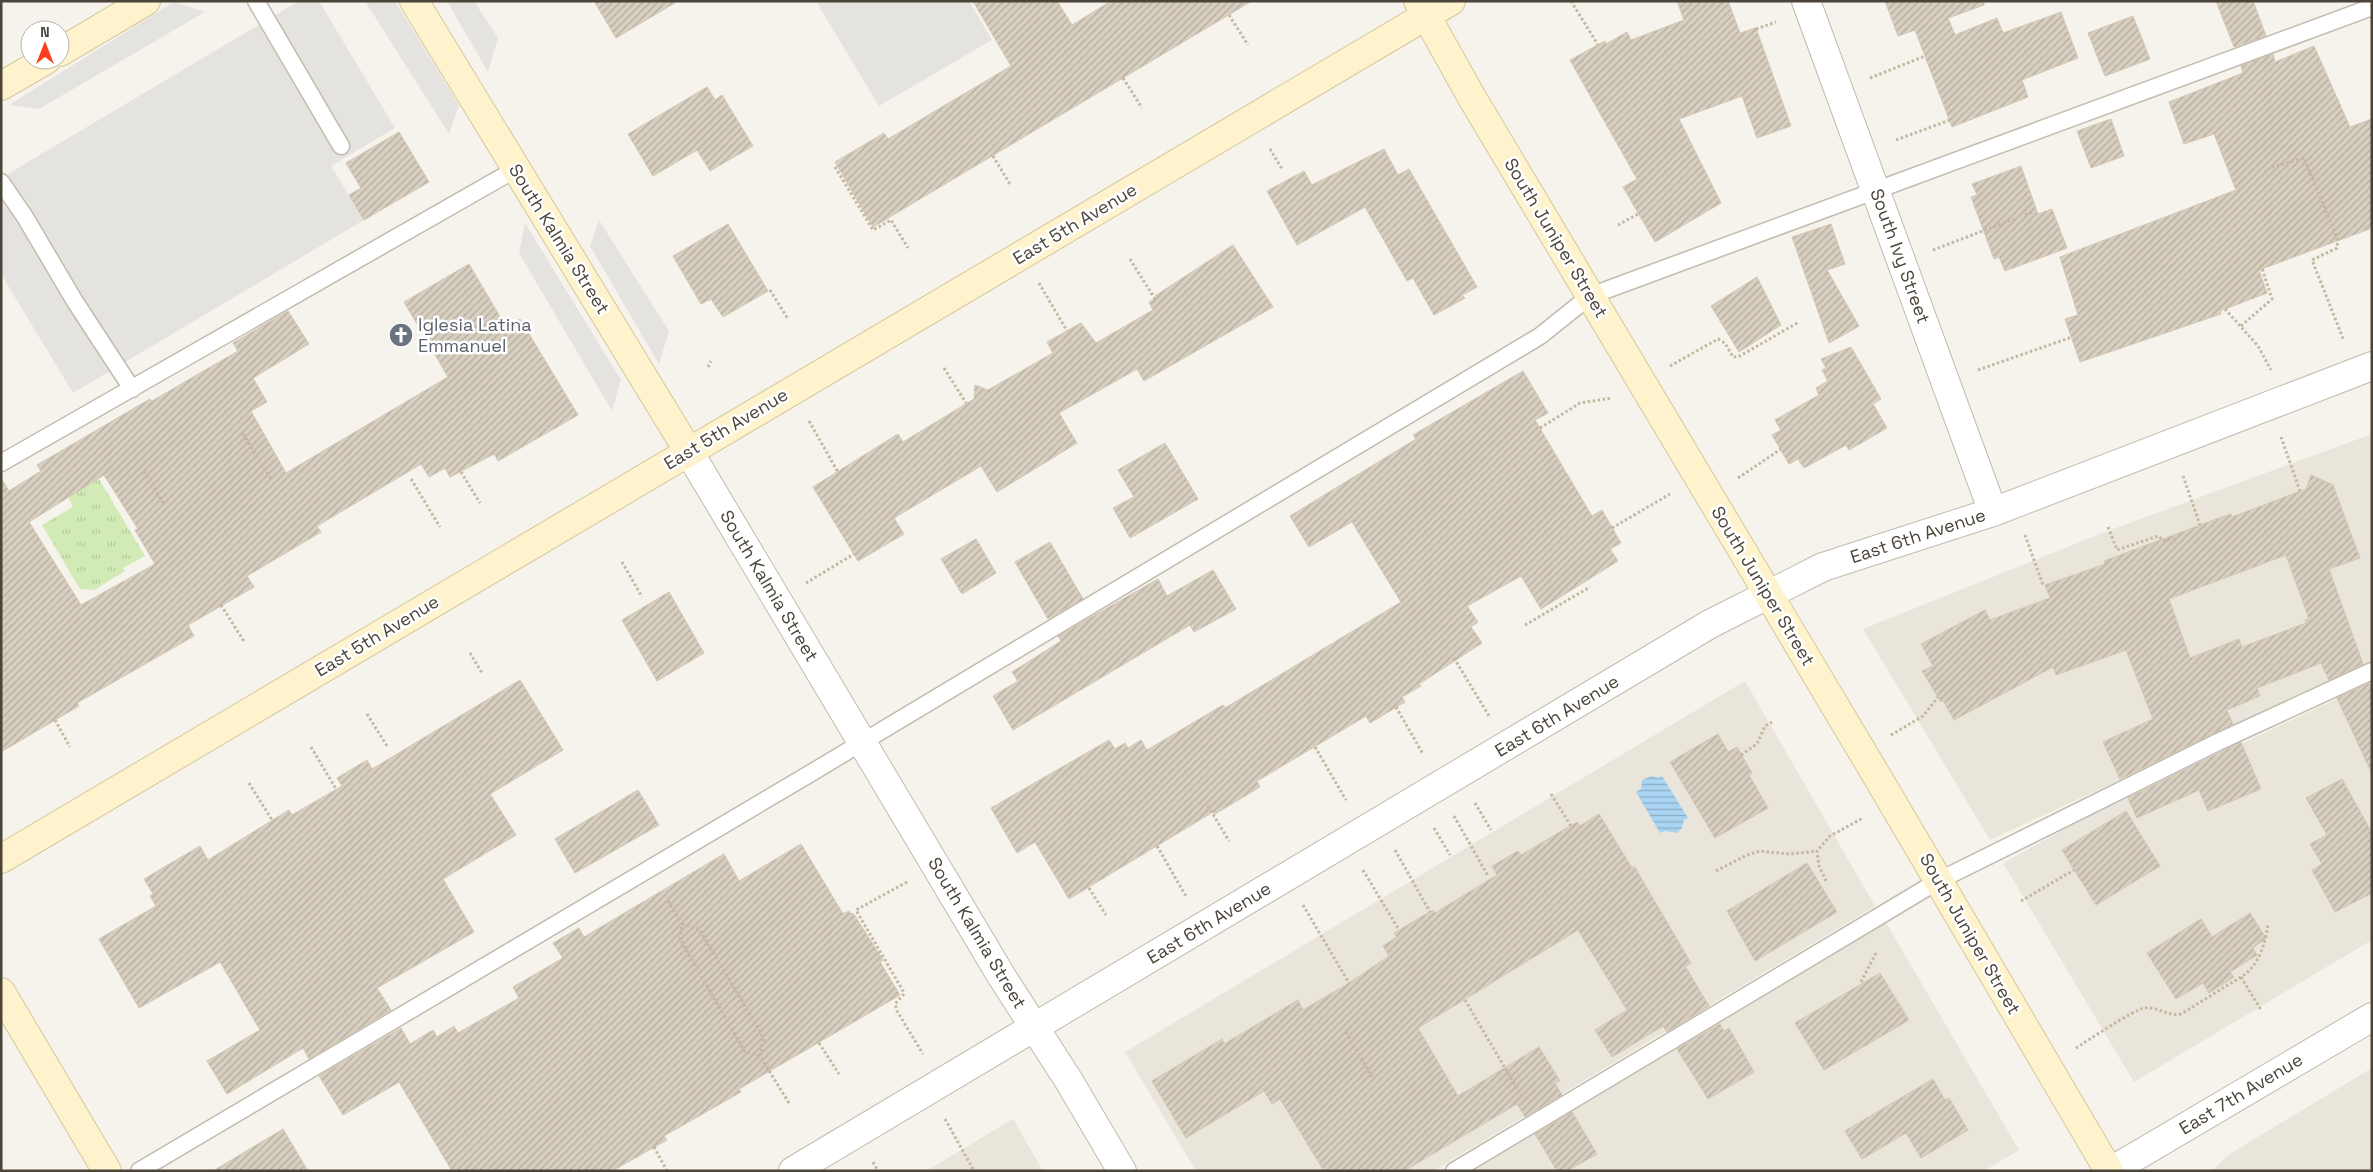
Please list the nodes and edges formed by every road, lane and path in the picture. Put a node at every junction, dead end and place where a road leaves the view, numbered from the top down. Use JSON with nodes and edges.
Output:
{"nodes":[{"id":1,"x":146,"y":1,"type":"edge"},
{"id":2,"x":256,"y":1,"type":"edge"},
{"id":3,"x":414,"y":1,"type":"edge"},
{"id":4,"x":1451,"y":1,"type":"edge"},
{"id":5,"x":1571,"y":1,"type":"edge"},
{"id":6,"x":1806,"y":1,"type":"edge"},
{"id":7,"x":2372,"y":7,"type":"edge"},
{"id":8,"x":1422,"y":8,"type":"edge"},
{"id":9,"x":1229,"y":15,"type":"dead end"},
{"id":10,"x":1777,"y":22,"type":"dead end"},
{"id":11,"x":1756,"y":29,"type":"dead end"},
{"id":12,"x":1248,"y":45,"type":"dead end"},
{"id":13,"x":1598,"y":45,"type":"dead end"},
{"id":14,"x":70,"y":46,"type":"edge"},
{"id":15,"x":1925,"y":56,"type":"dead end"},
{"id":16,"x":29,"y":70,"type":"edge"},
{"id":17,"x":1872,"y":77,"type":"dead end"},
{"id":18,"x":1123,"y":78,"type":"dead end"},
{"id":19,"x":1,"y":86,"type":"edge"},
{"id":20,"x":1142,"y":108,"type":"dead end"},
{"id":21,"x":1950,"y":120,"type":"dead end"},
{"id":22,"x":1896,"y":140,"type":"dead end"},
{"id":23,"x":340,"y":146,"type":"dead end"},
{"id":24,"x":993,"y":156,"type":"dead end"},
{"id":25,"x":835,"y":167,"type":"dead end"},
{"id":26,"x":2272,"y":167,"type":"dead end"},
{"id":27,"x":516,"y":169,"type":"junction"},
{"id":28,"x":1,"y":182,"type":"edge"},
{"id":29,"x":1011,"y":186,"type":"dead end"},
{"id":30,"x":1876,"y":189,"type":"junction"},
{"id":31,"x":2034,"y":211,"type":"dead end"},
{"id":32,"x":1638,"y":214,"type":"dead end"},
{"id":33,"x":2025,"y":215,"type":"dead end"},
{"id":34,"x":2014,"y":219,"type":"dead end"},
{"id":35,"x":1618,"y":225,"type":"dead end"},
{"id":36,"x":908,"y":248,"type":"dead end"},
{"id":37,"x":1130,"y":258,"type":"dead end"},
{"id":38,"x":2259,"y":259,"type":"dead end"},
{"id":39,"x":1903,"y":262,"type":"junction"},
{"id":40,"x":770,"y":290,"type":"dead end"},
{"id":41,"x":1590,"y":296,"type":"junction"},
{"id":42,"x":1155,"y":299,"type":"dead end"},
{"id":43,"x":1052,"y":305,"type":"dead end"},
{"id":44,"x":2225,"y":309,"type":"dead end"},
{"id":45,"x":788,"y":319,"type":"dead end"},
{"id":46,"x":1799,"y":322,"type":"dead end"},
{"id":47,"x":2241,"y":326,"type":"junction"},
{"id":48,"x":1067,"y":331,"type":"dead end"},
{"id":49,"x":2072,"y":337,"type":"dead end"},
{"id":50,"x":1694,"y":352,"type":"dead end"},
{"id":51,"x":711,"y":361,"type":"dead end"},
{"id":52,"x":708,"y":367,"type":"dead end"},
{"id":53,"x":944,"y":368,"type":"dead end"},
{"id":54,"x":2364,"y":369,"type":"edge"},
{"id":55,"x":1947,"y":380,"type":"junction"},
{"id":56,"x":132,"y":389,"type":"junction"},
{"id":57,"x":2283,"y":401,"type":"junction"},
{"id":58,"x":966,"y":403,"type":"dead end"},
{"id":59,"x":1580,"y":403,"type":"dead end"},
{"id":60,"x":1540,"y":428,"type":"dead end"},
{"id":61,"x":243,"y":434,"type":"dead end"},
{"id":62,"x":820,"y":441,"type":"dead end"},
{"id":63,"x":1781,"y":449,"type":"dead end"},
{"id":64,"x":689,"y":452,"type":"junction"},
{"id":65,"x":2289,"y":460,"type":"dead end"},
{"id":66,"x":1,"y":463,"type":"edge"},
{"id":67,"x":1760,"y":463,"type":"dead end"},
{"id":68,"x":144,"y":471,"type":"dead end"},
{"id":69,"x":461,"y":472,"type":"dead end"},
{"id":70,"x":838,"y":472,"type":"dead end"},
{"id":71,"x":271,"y":479,"type":"dead end"},
{"id":72,"x":411,"y":479,"type":"dead end"},
{"id":73,"x":2300,"y":491,"type":"dead end"},
{"id":74,"x":2191,"y":497,"type":"dead end"},
{"id":75,"x":163,"y":503,"type":"dead end"},
{"id":76,"x":480,"y":503,"type":"dead end"},
{"id":77,"x":1643,"y":509,"type":"dead end"},
{"id":78,"x":1993,"y":512,"type":"junction"},
{"id":79,"x":2200,"y":525,"type":"dead end"},
{"id":80,"x":440,"y":526,"type":"dead end"},
{"id":81,"x":2108,"y":527,"type":"dead end"},
{"id":82,"x":1612,"y":528,"type":"dead end"},
{"id":83,"x":2174,"y":538,"type":"dead end"},
{"id":84,"x":854,"y":554,"type":"dead end"},
{"id":85,"x":2033,"y":557,"type":"dead end"},
{"id":86,"x":622,"y":562,"type":"dead end"},
{"id":87,"x":832,"y":567,"type":"dead end"},
{"id":88,"x":2043,"y":585,"type":"dead end"},
{"id":89,"x":1590,"y":587,"type":"dead end"},
{"id":90,"x":1768,"y":595,"type":"junction"},
{"id":91,"x":642,"y":597,"type":"dead end"},
{"id":92,"x":222,"y":605,"type":"dead end"},
{"id":93,"x":1525,"y":625,"type":"dead end"},
{"id":94,"x":245,"y":643,"type":"dead end"},
{"id":95,"x":470,"y":652,"type":"dead end"},
{"id":96,"x":1454,"y":658,"type":"dead end"},
{"id":97,"x":482,"y":672,"type":"dead end"},
{"id":98,"x":2372,"y":672,"type":"edge"},
{"id":99,"x":1475,"y":694,"type":"dead end"},
{"id":100,"x":1938,"y":697,"type":"dead end"},
{"id":101,"x":1396,"y":707,"type":"dead end"},
{"id":102,"x":367,"y":714,"type":"dead end"},
{"id":103,"x":55,"y":720,"type":"dead end"},
{"id":104,"x":1772,"y":722,"type":"dead end"},
{"id":105,"x":1914,"y":722,"type":"dead end"},
{"id":106,"x":1411,"y":733,"type":"dead end"},
{"id":107,"x":862,"y":742,"type":"junction"},
{"id":108,"x":387,"y":746,"type":"dead end"},
{"id":109,"x":70,"y":747,"type":"dead end"},
{"id":110,"x":1315,"y":747,"type":"dead end"},
{"id":111,"x":311,"y":748,"type":"dead end"},
{"id":112,"x":1741,"y":754,"type":"dead end"},
{"id":113,"x":1334,"y":778,"type":"dead end"},
{"id":114,"x":249,"y":783,"type":"dead end"},
{"id":115,"x":336,"y":789,"type":"dead end"},
{"id":116,"x":1551,"y":794,"type":"dead end"},
{"id":117,"x":1208,"y":806,"type":"dead end"},
{"id":118,"x":272,"y":820,"type":"dead end"},
{"id":119,"x":1570,"y":826,"type":"dead end"},
{"id":120,"x":1837,"y":832,"type":"dead end"},
{"id":121,"x":1229,"y":841,"type":"dead end"},
{"id":122,"x":1469,"y":842,"type":"dead end"},
{"id":123,"x":1158,"y":846,"type":"dead end"},
{"id":124,"x":1817,"y":851,"type":"junction"},
{"id":125,"x":1,"y":859,"type":"edge"},
{"id":126,"x":2074,"y":870,"type":"dead end"},
{"id":127,"x":1716,"y":871,"type":"dead end"},
{"id":128,"x":1174,"y":874,"type":"dead end"},
{"id":129,"x":1488,"y":876,"type":"dead end"},
{"id":130,"x":1411,"y":878,"type":"dead end"},
{"id":131,"x":1938,"y":880,"type":"junction"},
{"id":132,"x":1826,"y":881,"type":"dead end"},
{"id":133,"x":1089,"y":888,"type":"dead end"},
{"id":134,"x":884,"y":895,"type":"dead end"},
{"id":135,"x":1379,"y":897,"type":"dead end"},
{"id":136,"x":668,"y":900,"type":"dead end"},
{"id":137,"x":2020,"y":901,"type":"dead end"},
{"id":138,"x":1430,"y":912,"type":"dead end"},
{"id":139,"x":1106,"y":915,"type":"dead end"},
{"id":140,"x":682,"y":924,"type":"junction"},
{"id":141,"x":2268,"y":925,"type":"dead end"},
{"id":142,"x":1399,"y":930,"type":"dead end"},
{"id":143,"x":1318,"y":933,"type":"dead end"},
{"id":144,"x":1880,"y":949,"type":"dead end"},
{"id":145,"x":2241,"y":977,"type":"junction"},
{"id":146,"x":1349,"y":982,"type":"dead end"},
{"id":147,"x":1861,"y":982,"type":"dead end"},
{"id":148,"x":1,"y":992,"type":"edge"},
{"id":149,"x":1465,"y":1000,"type":"dead end"},
{"id":150,"x":2261,"y":1010,"type":"dead end"},
{"id":151,"x":2372,"y":1017,"type":"edge"},
{"id":152,"x":1035,"y":1027,"type":"junction"},
{"id":153,"x":909,"y":1032,"type":"dead end"},
{"id":154,"x":1346,"y":1032,"type":"dead end"},
{"id":155,"x":819,"y":1043,"type":"dead end"},
{"id":156,"x":760,"y":1056,"type":"junction"},
{"id":157,"x":2047,"y":1066,"type":"junction"},
{"id":158,"x":839,"y":1074,"type":"dead end"},
{"id":159,"x":1372,"y":1077,"type":"dead end"},
{"id":160,"x":1523,"y":1098,"type":"dead end"},
{"id":161,"x":790,"y":1103,"type":"dead end"},
{"id":162,"x":961,"y":1146,"type":"dead end"},
{"id":163,"x":654,"y":1147,"type":"dead end"},
{"id":164,"x":107,"y":1171,"type":"edge"},
{"id":165,"x":139,"y":1171,"type":"edge"},
{"id":166,"x":667,"y":1171,"type":"edge"},
{"id":167,"x":793,"y":1171,"type":"edge"},
{"id":168,"x":974,"y":1171,"type":"edge"},
{"id":169,"x":1122,"y":1171,"type":"edge"},
{"id":170,"x":1454,"y":1171,"type":"edge"},
{"id":171,"x":2110,"y":1171,"type":"edge"}],
"edges":[{"from":1,"to":14,"type":"street"},
{"from":2,"to":23,"type":"lane"},
{"from":3,"to":27,"type":"street","name":"South Kalmia Street"},
{"from":4,"to":8,"type":"street","name":"East 5th Avenue"},
{"from":5,"to":13,"type":"path"},
{"from":6,"to":30,"type":"street","name":"South Ivy Street"},
{"from":7,"to":30,"type":"lane"},
{"from":8,"to":41,"type":"street","name":"South Juniper Street"},
{"from":8,"to":64,"type":"street","name":"East 5th Avenue"},
{"from":9,"to":12,"type":"path"},
{"from":10,"to":11,"type":"path"},
{"from":15,"to":17,"type":"path"},
{"from":16,"to":19,"type":"street"},
{"from":18,"to":20,"type":"path"},
{"from":21,"to":22,"type":"path"},
{"from":24,"to":29,"type":"path"},
{"from":25,"to":36,"type":"path"},
{"from":26,"to":54,"type":"path"},
{"from":27,"to":56,"type":"lane"},
{"from":27,"to":64,"type":"street","name":"South Kalmia Street"},
{"from":28,"to":56,"type":"lane"},
{"from":30,"to":39,"type":"street","name":"South Ivy Street"},
{"from":30,"to":41,"type":"lane"},
{"from":31,"to":33,"type":"path"},
{"from":32,"to":35,"type":"path"},
{"from":34,"to":39,"type":"path"},
{"from":37,"to":42,"type":"path"},
{"from":38,"to":47,"type":"path"},
{"from":39,"to":55,"type":"street","name":"South Ivy Street"},
{"from":40,"to":45,"type":"path"},
{"from":41,"to":90,"type":"street","name":"South Juniper Street"},
{"from":41,"to":107,"type":"lane"},
{"from":43,"to":48,"type":"path"},
{"from":44,"to":47,"type":"path"},
{"from":46,"to":50,"type":"path"},
{"from":47,"to":57,"type":"path"},
{"from":49,"to":55,"type":"path"},
{"from":51,"to":52,"type":"path"},
{"from":53,"to":58,"type":"path"},
{"from":54,"to":57,"type":"street","name":"East 6th Avenue"},
{"from":55,"to":78,"type":"street","name":"South Ivy Street"},
{"from":56,"to":66,"type":"lane"},
{"from":57,"to":78,"type":"street","name":"East 6th Avenue"},
{"from":59,"to":60,"type":"path"},
{"from":61,"to":71,"type":"path"},
{"from":62,"to":70,"type":"path"},
{"from":63,"to":67,"type":"path"},
{"from":64,"to":107,"type":"street","name":"South Kalmia Street"},
{"from":64,"to":125,"type":"street","name":"East 5th Avenue"},
{"from":65,"to":73,"type":"path"},
{"from":68,"to":75,"type":"path"},
{"from":69,"to":76,"type":"path"},
{"from":72,"to":80,"type":"path"},
{"from":74,"to":79,"type":"path"},
{"from":77,"to":82,"type":"path"},
{"from":78,"to":90,"type":"street","name":"East 6th Avenue"},
{"from":81,"to":83,"type":"path"},
{"from":84,"to":87,"type":"path"},
{"from":85,"to":88,"type":"path"},
{"from":86,"to":91,"type":"path"},
{"from":89,"to":93,"type":"path"},
{"from":90,"to":131,"type":"street","name":"South Juniper Street"},
{"from":90,"to":152,"type":"street","name":"East 6th Avenue"},
{"from":92,"to":94,"type":"path"},
{"from":95,"to":97,"type":"path"},
{"from":96,"to":99,"type":"path"},
{"from":98,"to":131,"type":"lane"},
{"from":100,"to":105,"type":"path"},
{"from":101,"to":106,"type":"path"},
{"from":102,"to":108,"type":"path"},
{"from":103,"to":109,"type":"path"},
{"from":104,"to":112,"type":"path"},
{"from":107,"to":152,"type":"street","name":"South Kalmia Street"},
{"from":107,"to":165,"type":"lane"},
{"from":110,"to":113,"type":"path"},
{"from":111,"to":115,"type":"path"},
{"from":114,"to":118,"type":"path"},
{"from":116,"to":119,"type":"path"},
{"from":117,"to":121,"type":"path"},
{"from":120,"to":124,"type":"path"},
{"from":122,"to":129,"type":"path"},
{"from":123,"to":128,"type":"path"},
{"from":124,"to":127,"type":"path"},
{"from":124,"to":132,"type":"path"},
{"from":126,"to":137,"type":"path"},
{"from":130,"to":138,"type":"path"},
{"from":131,"to":157,"type":"street","name":"South Juniper Street"},
{"from":131,"to":170,"type":"lane"},
{"from":133,"to":139,"type":"path"},
{"from":134,"to":153,"type":"path"},
{"from":135,"to":142,"type":"path"},
{"from":136,"to":140,"type":"path"},
{"from":140,"to":156,"type":"path"},
{"from":140,"to":156,"type":"path"},
{"from":141,"to":145,"type":"path"},
{"from":143,"to":146,"type":"path"},
{"from":144,"to":147,"type":"path"},
{"from":145,"to":150,"type":"path"},
{"from":145,"to":157,"type":"path"},
{"from":148,"to":164,"type":"street"},
{"from":149,"to":160,"type":"path"},
{"from":151,"to":171,"type":"street","name":"East 7th Avenue"},
{"from":152,"to":167,"type":"street","name":"East 6th Avenue"},
{"from":152,"to":169,"type":"street","name":"South Kalmia Street"},
{"from":154,"to":159,"type":"path"},
{"from":155,"to":158,"type":"path"},
{"from":156,"to":161,"type":"path"},
{"from":157,"to":171,"type":"street","name":"South Juniper Street"},
{"from":162,"to":168,"type":"path"},
{"from":163,"to":166,"type":"path"}]}
